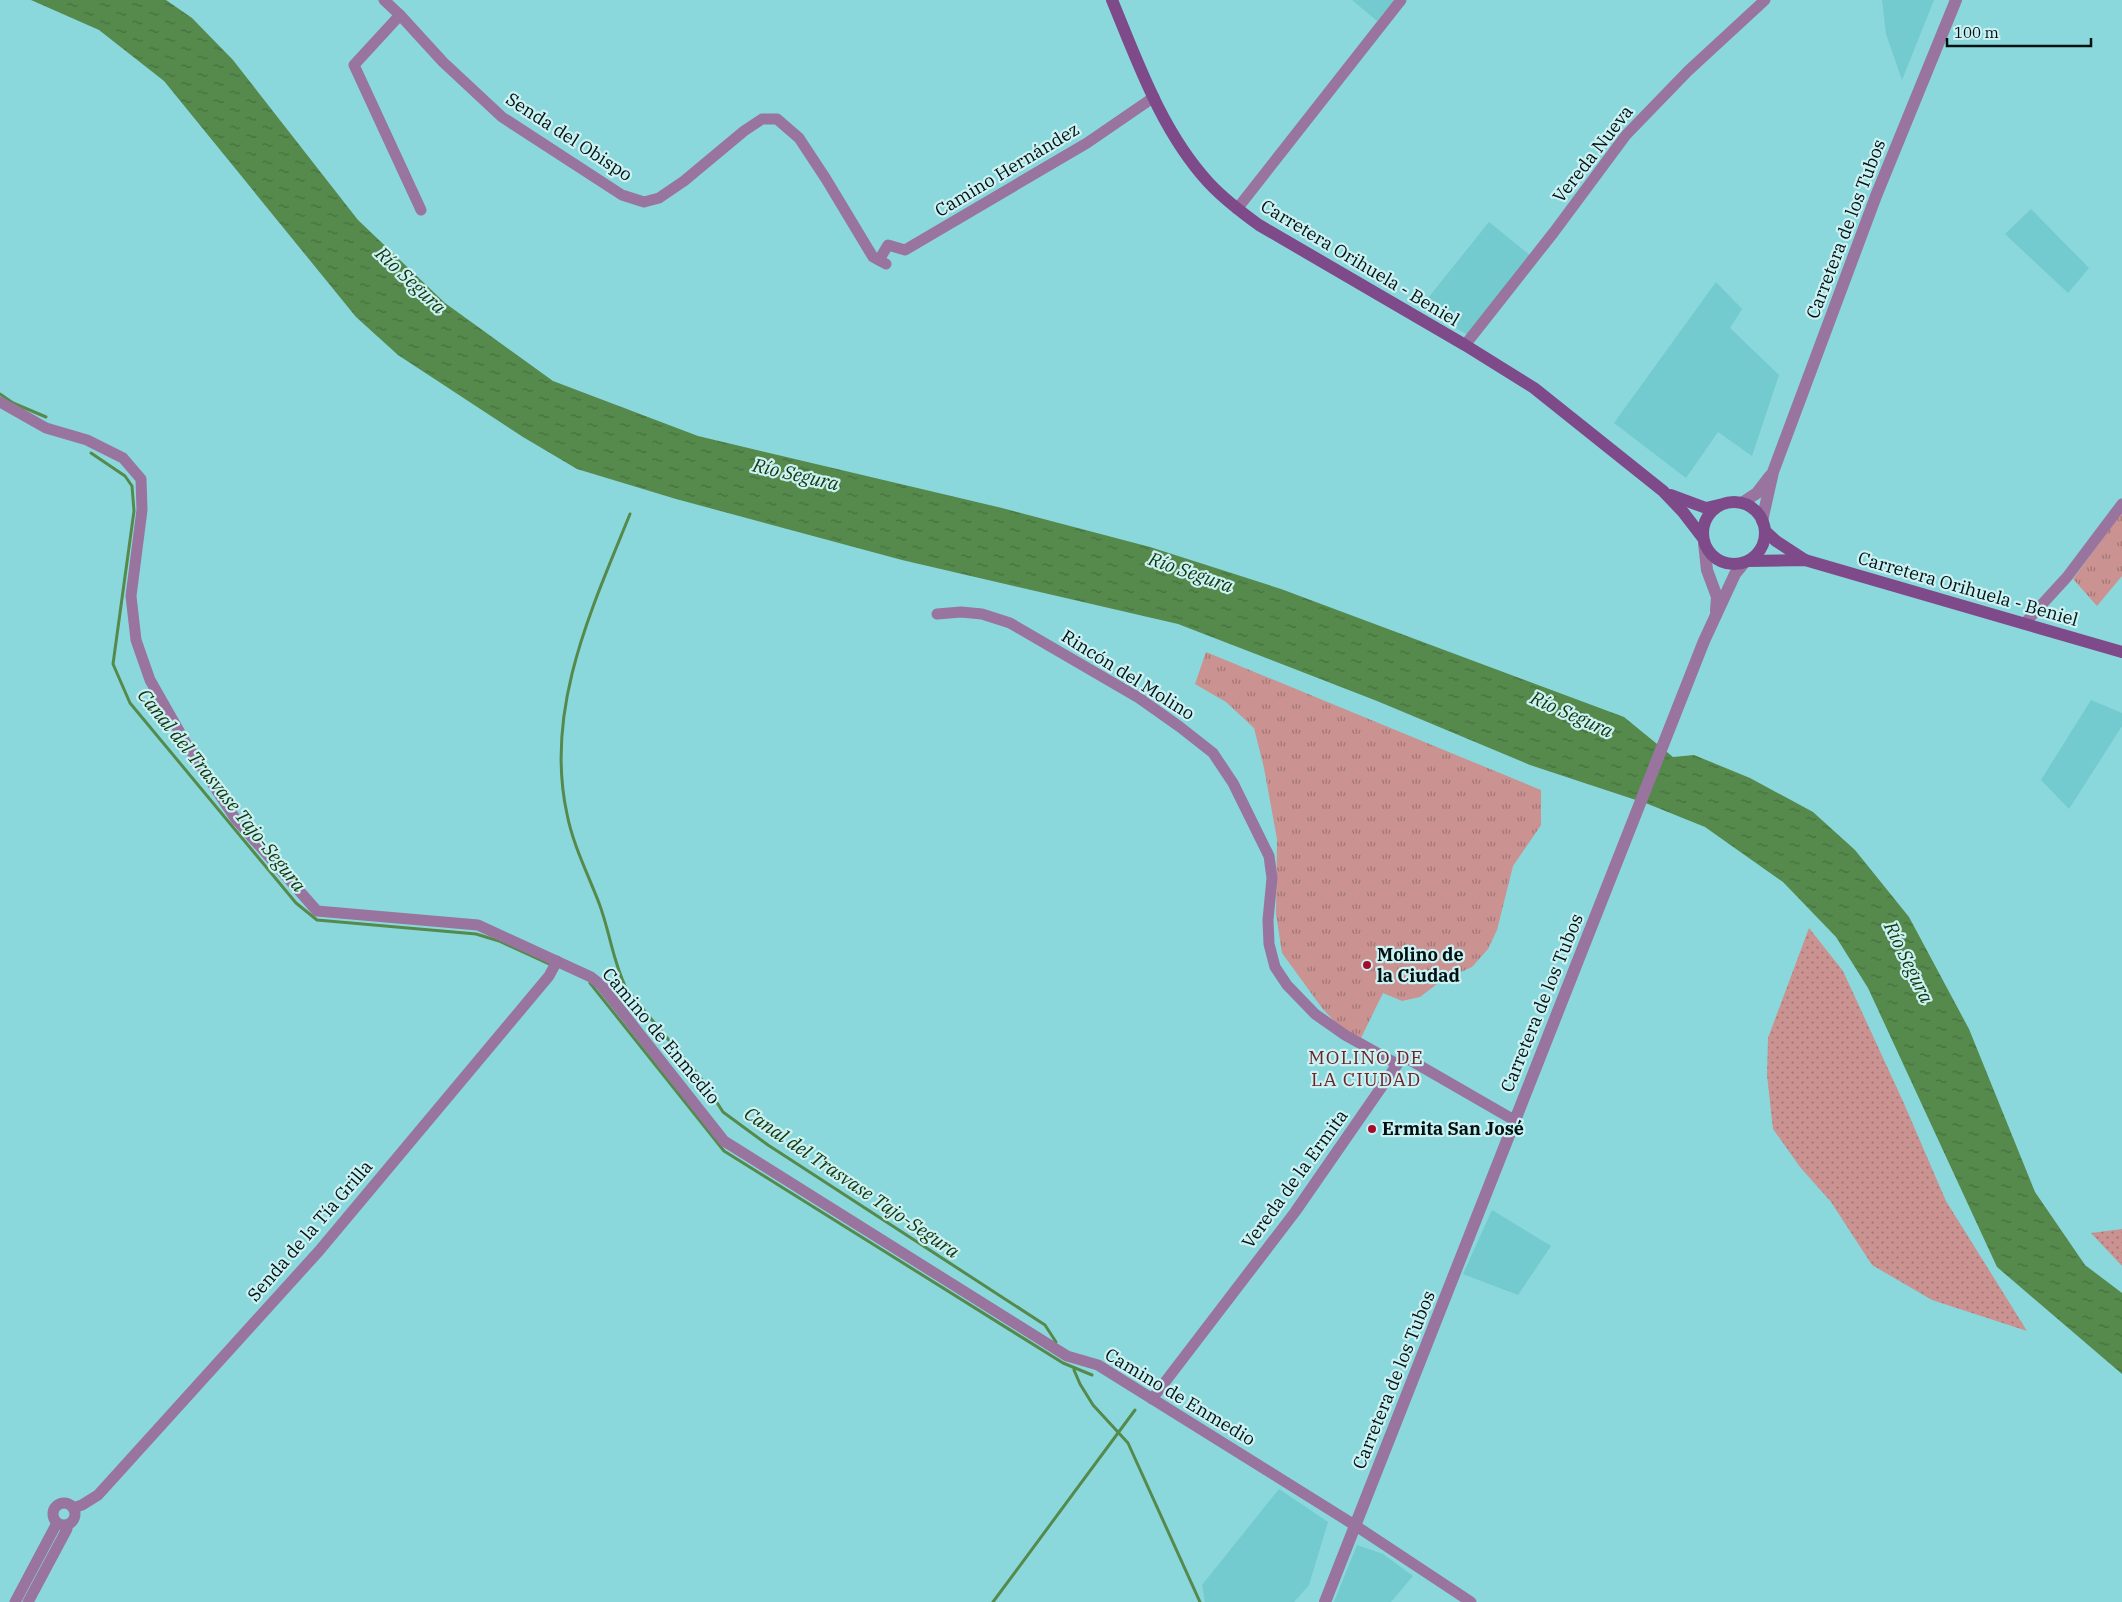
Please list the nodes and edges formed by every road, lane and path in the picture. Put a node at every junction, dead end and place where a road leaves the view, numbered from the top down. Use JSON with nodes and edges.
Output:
{"nodes":[{"id":1,"x":384,"y":0,"type":"edge"},
{"id":2,"x":1112,"y":0,"type":"edge"},
{"id":3,"x":1401,"y":0,"type":"edge"},
{"id":4,"x":1765,"y":0,"type":"edge"},
{"id":5,"x":1956,"y":0,"type":"edge"},
{"id":6,"x":400,"y":15,"type":"junction"},
{"id":7,"x":1154,"y":97,"type":"junction"},
{"id":8,"x":1237,"y":209,"type":"junction"},
{"id":9,"x":421,"y":210,"type":"dead end"},
{"id":10,"x":883,"y":262,"type":"joint"},
{"id":11,"x":1465,"y":345,"type":"junction"},
{"id":12,"x":0,"y":402,"type":"edge"},
{"id":13,"x":1773,"y":472,"type":"junction"},
{"id":14,"x":1663,"y":491,"type":"junction"},
{"id":15,"x":1742,"y":503,"type":"junction"},
{"id":16,"x":2122,"y":504,"type":"edge"},
{"id":17,"x":1721,"y":505,"type":"junction"},
{"id":18,"x":1764,"y":526,"type":"junction"},
{"id":19,"x":1704,"y":540,"type":"junction"},
{"id":20,"x":1805,"y":560,"type":"junction"},
{"id":21,"x":1746,"y":562,"type":"junction"},
{"id":22,"x":1716,"y":613,"type":"junction"},
{"id":23,"x":937,"y":614,"type":"dead end"},
{"id":24,"x":2024,"y":624,"type":"junction"},
{"id":25,"x":2122,"y":652,"type":"edge"},
{"id":26,"x":558,"y":961,"type":"junction"},
{"id":27,"x":1397,"y":1064,"type":"junction"},
{"id":28,"x":1514,"y":1120,"type":"junction"},
{"id":29,"x":1152,"y":1399,"type":"junction"},
{"id":30,"x":73,"y":1508,"type":"junction"},
{"id":31,"x":62,"y":1524,"type":"junction"},
{"id":32,"x":1356,"y":1526,"type":"junction"},
{"id":33,"x":15,"y":1602,"type":"edge"},
{"id":34,"x":28,"y":1602,"type":"edge"},
{"id":35,"x":1326,"y":1602,"type":"edge"},
{"id":36,"x":1472,"y":1602,"type":"edge"}],
"edges":[{"from":1,"to":6,"type":"street","name":"Senda del Obispo"},
{"from":2,"to":7,"type":"main road","name":"Carretera Orihuela - Beniel"},
{"from":3,"to":8,"type":"street"},
{"from":4,"to":11,"type":"street","name":"Vereda Nueva"},
{"from":5,"to":13,"type":"street","name":"Carretera de los Tubos"},
{"from":6,"to":9,"type":"street"},
{"from":6,"to":10,"type":"street","name":"Senda del Obispo"},
{"from":7,"to":8,"type":"main road","name":"Carretera Orihuela - Beniel"},
{"from":7,"to":10,"type":"street","name":"Camino Hernández"},
{"from":8,"to":11,"type":"main road","name":"Carretera Orihuela - Beniel"},
{"from":11,"to":14,"type":"main road","name":"Carretera Orihuela - Beniel"},
{"from":12,"to":26,"type":"street","name":"Camino de Enmedio"},
{"from":13,"to":15,"type":"street","name":"Carretera de los Tubos"},
{"from":13,"to":18,"type":"street","name":"Carretera de los Tubos"},
{"from":14,"to":17,"type":"main road","name":"Carretera Orihuela - Beniel"},
{"from":14,"to":19,"type":"main road","name":"Carretera Orihuela - Beniel"},
{"from":15,"to":17,"type":"main road"},
{"from":15,"to":18,"type":"main road"},
{"from":16,"to":24,"type":"street"},
{"from":17,"to":19,"type":"main road"},
{"from":18,"to":20,"type":"main road","name":"Carretera Orihuela - Beniel"},
{"from":18,"to":21,"type":"main road"},
{"from":19,"to":21,"type":"main road"},
{"from":19,"to":22,"type":"street","name":"Carretera de los Tubos"},
{"from":20,"to":21,"type":"main road","name":"Carretera Orihuela - Beniel"},
{"from":20,"to":24,"type":"main road","name":"Carretera Orihuela - Beniel"},
{"from":21,"to":22,"type":"street","name":"Carretera de los Tubos"},
{"from":22,"to":28,"type":"street","name":"Carretera de los Tubos"},
{"from":23,"to":27,"type":"street","name":"Rincón del Molino"},
{"from":24,"to":25,"type":"main road","name":"Carretera Orihuela - Beniel"},
{"from":26,"to":29,"type":"street","name":"Camino de Enmedio"},
{"from":26,"to":30,"type":"street","name":"Senda de la Tía Grilla"},
{"from":27,"to":28,"type":"street"},
{"from":27,"to":29,"type":"street","name":"Vereda de la Ermita"},
{"from":28,"to":32,"type":"street","name":"Carretera de los Tubos"},
{"from":29,"to":32,"type":"street","name":"Camino de Enmedio"},
{"from":30,"to":31,"type":"street"},
{"from":30,"to":31,"type":"street"},
{"from":31,"to":33,"type":"street"},
{"from":31,"to":34,"type":"street"},
{"from":32,"to":35,"type":"street","name":"Carretera de los Tubos"},
{"from":32,"to":36,"type":"street","name":"Camino de Enmedio"}]}
